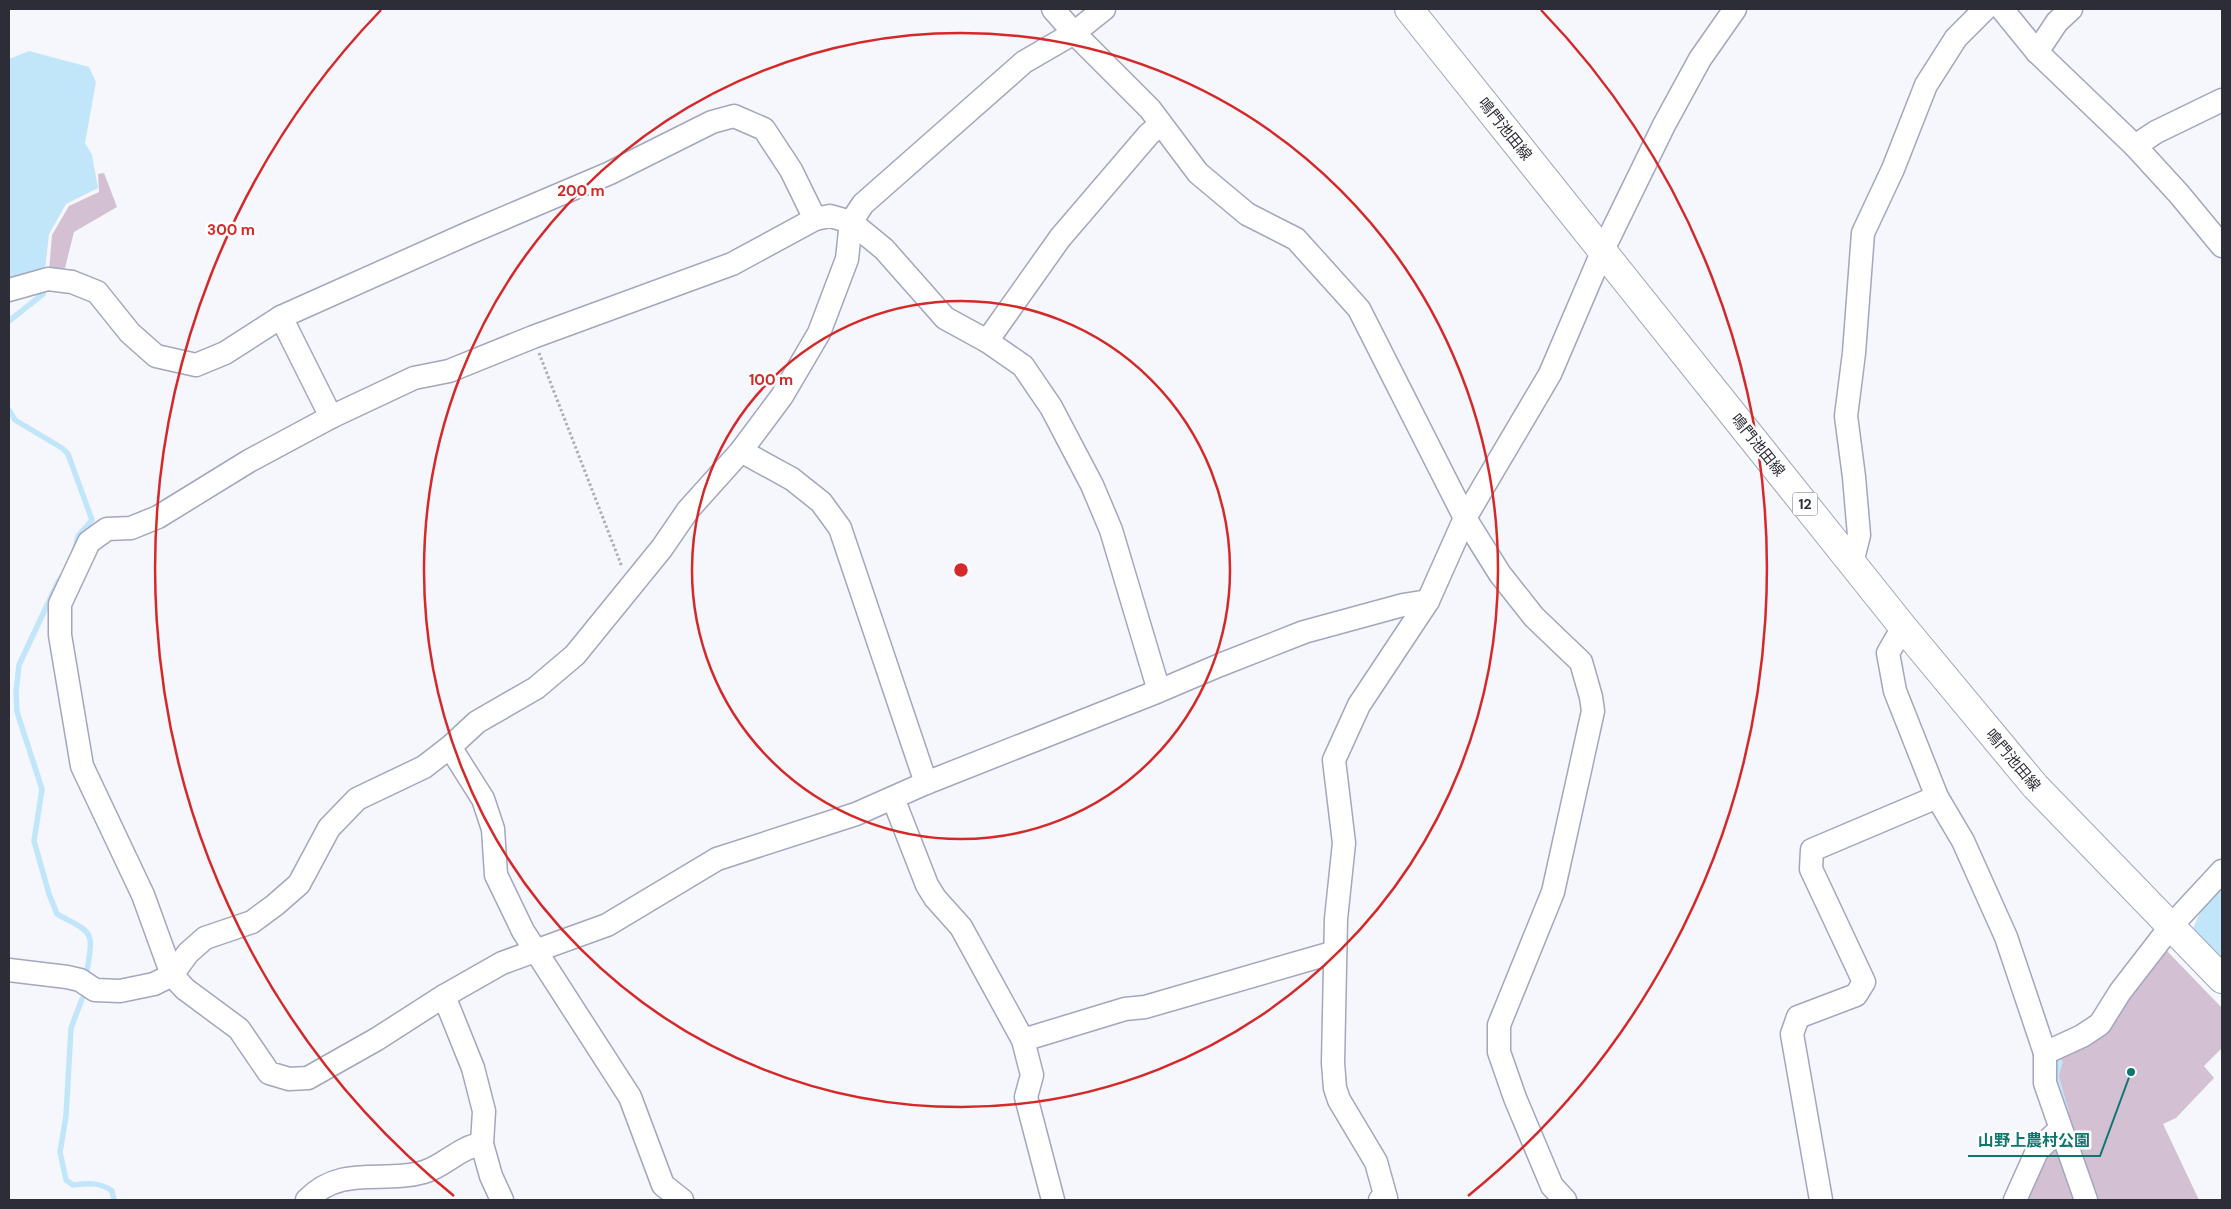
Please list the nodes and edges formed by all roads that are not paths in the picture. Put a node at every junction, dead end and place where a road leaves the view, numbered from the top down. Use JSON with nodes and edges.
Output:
{"nodes":[{"id":1,"x":1053,"y":9,"type":"edge"},
{"id":2,"x":1104,"y":9,"type":"edge"},
{"id":3,"x":1409,"y":9,"type":"edge"},
{"id":4,"x":1735,"y":9,"type":"edge"},
{"id":5,"x":1985,"y":9,"type":"edge"},
{"id":6,"x":2002,"y":9,"type":"edge"},
{"id":7,"x":2071,"y":9,"type":"edge"},
{"id":8,"x":1074,"y":33,"type":"junction"},
{"id":9,"x":2037,"y":52,"type":"junction"},
{"id":10,"x":2222,"y":100,"type":"edge"},
{"id":11,"x":1161,"y":124,"type":"junction"},
{"id":12,"x":2136,"y":146,"type":"junction"},
{"id":13,"x":815,"y":219,"type":"junction"},
{"id":14,"x":851,"y":222,"type":"junction"},
{"id":15,"x":2222,"y":246,"type":"edge"},
{"id":16,"x":1602,"y":250,"type":"junction"},
{"id":17,"x":9,"y":290,"type":"edge"},
{"id":18,"x":281,"y":317,"type":"junction"},
{"id":19,"x":987,"y":341,"type":"junction"},
{"id":20,"x":331,"y":417,"type":"junction"},
{"id":21,"x":741,"y":450,"type":"junction"},
{"id":22,"x":1465,"y":518,"type":"junction"},
{"id":23,"x":1852,"y":563,"type":"junction"},
{"id":24,"x":1428,"y":601,"type":"junction"},
{"id":25,"x":1903,"y":627,"type":"junction"},
{"id":26,"x":1159,"y":691,"type":"junction"},
{"id":27,"x":450,"y":747,"type":"junction"},
{"id":28,"x":926,"y":783,"type":"junction"},
{"id":29,"x":1937,"y":797,"type":"junction"},
{"id":30,"x":893,"y":798,"type":"junction"},
{"id":31,"x":2222,"y":871,"type":"edge"},
{"id":32,"x":2171,"y":926,"type":"junction"},
{"id":33,"x":535,"y":950,"type":"junction"},
{"id":34,"x":1335,"y":952,"type":"junction"},
{"id":35,"x":9,"y":970,"type":"edge"},
{"id":36,"x":172,"y":975,"type":"junction"},
{"id":37,"x":2222,"y":979,"type":"edge"},
{"id":38,"x":444,"y":996,"type":"junction"},
{"id":39,"x":1023,"y":1040,"type":"junction"},
{"id":40,"x":2045,"y":1053,"type":"junction"},
{"id":41,"x":2060,"y":1130,"type":"junction"},
{"id":42,"x":482,"y":1144,"type":"junction"},
{"id":43,"x":307,"y":1200,"type":"edge"},
{"id":44,"x":502,"y":1200,"type":"edge"},
{"id":45,"x":682,"y":1200,"type":"edge"},
{"id":46,"x":1054,"y":1200,"type":"edge"},
{"id":47,"x":1380,"y":1200,"type":"edge"},
{"id":48,"x":1566,"y":1200,"type":"edge"},
{"id":49,"x":1821,"y":1200,"type":"edge"},
{"id":50,"x":2015,"y":1200,"type":"edge"},
{"id":51,"x":2086,"y":1200,"type":"edge"}],
"edges":[{"from":1,"to":8,"type":"street"},
{"from":2,"to":8,"type":"street"},
{"from":3,"to":16,"type":"main road","name":"鳴門池田線","number":"12"},
{"from":4,"to":16,"type":"street"},
{"from":5,"to":23,"type":"street"},
{"from":6,"to":9,"type":"street"},
{"from":7,"to":9,"type":"street"},
{"from":8,"to":11,"type":"street"},
{"from":8,"to":14,"type":"street"},
{"from":9,"to":12,"type":"street"},
{"from":10,"to":12,"type":"street"},
{"from":11,"to":19,"type":"street"},
{"from":11,"to":22,"type":"street"},
{"from":12,"to":15,"type":"street"},
{"from":13,"to":14,"type":"street"},
{"from":13,"to":18,"type":"street"},
{"from":13,"to":20,"type":"street"},
{"from":14,"to":19,"type":"street"},
{"from":14,"to":21,"type":"street"},
{"from":16,"to":22,"type":"street"},
{"from":16,"to":23,"type":"main road","name":"鳴門池田線","number":"12"},
{"from":17,"to":18,"type":"street"},
{"from":18,"to":20,"type":"street"},
{"from":19,"to":26,"type":"street"},
{"from":20,"to":36,"type":"street"},
{"from":21,"to":27,"type":"street"},
{"from":21,"to":28,"type":"street"},
{"from":22,"to":24,"type":"street"},
{"from":22,"to":48,"type":"street"},
{"from":23,"to":25,"type":"main road","name":"鳴門池田線","number":"12"},
{"from":24,"to":26,"type":"street"},
{"from":24,"to":34,"type":"street"},
{"from":25,"to":29,"type":"street"},
{"from":25,"to":32,"type":"main road","name":"鳴門池田線","number":"12"},
{"from":26,"to":28,"type":"street"},
{"from":27,"to":33,"type":"street"},
{"from":27,"to":36,"type":"street"},
{"from":28,"to":30,"type":"street"},
{"from":29,"to":40,"type":"street"},
{"from":29,"to":49,"type":"street"},
{"from":30,"to":33,"type":"street"},
{"from":30,"to":39,"type":"street"},
{"from":31,"to":32,"type":"street"},
{"from":32,"to":37,"type":"main road","name":"鳴門池田線","number":"12"},
{"from":32,"to":40,"type":"street"},
{"from":33,"to":38,"type":"street"},
{"from":33,"to":45,"type":"street"},
{"from":34,"to":39,"type":"street"},
{"from":34,"to":47,"type":"street"},
{"from":35,"to":36,"type":"street"},
{"from":36,"to":38,"type":"street"},
{"from":38,"to":42,"type":"street"},
{"from":39,"to":46,"type":"street"},
{"from":40,"to":41,"type":"street"},
{"from":41,"to":50,"type":"street"},
{"from":41,"to":51,"type":"street"},
{"from":42,"to":43,"type":"street"},
{"from":42,"to":44,"type":"street"}]}
